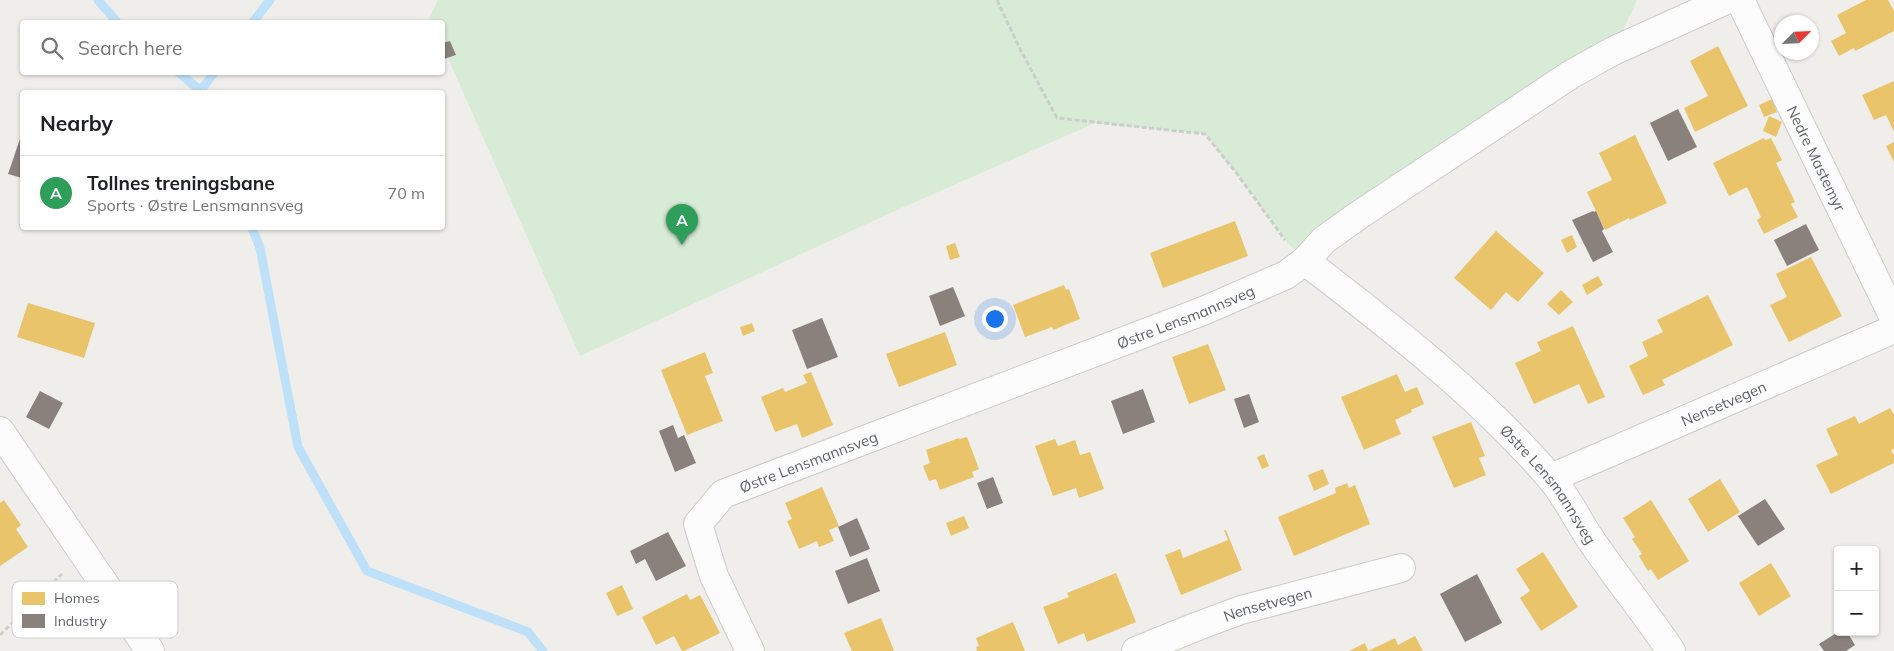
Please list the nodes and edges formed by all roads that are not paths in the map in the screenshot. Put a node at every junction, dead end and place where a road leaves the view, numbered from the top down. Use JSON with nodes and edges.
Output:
{"nodes":[{"id":1,"x":1726,"y":0,"type":"edge"},
{"id":2,"x":1740,"y":0,"type":"edge"},
{"id":3,"x":1305,"y":261,"type":"junction"},
{"id":4,"x":1894,"y":318,"type":"edge"},
{"id":5,"x":1894,"y":329,"type":"edge"},
{"id":6,"x":0,"y":431,"type":"edge"},
{"id":7,"x":1551,"y":478,"type":"junction"},
{"id":8,"x":1401,"y":568,"type":"dead end"},
{"id":9,"x":101,"y":581,"type":"edge"},
{"id":10,"x":141,"y":638,"type":"edge"},
{"id":11,"x":150,"y":651,"type":"edge"},
{"id":12,"x":750,"y":651,"type":"edge"},
{"id":13,"x":1136,"y":651,"type":"edge"},
{"id":14,"x":1671,"y":651,"type":"edge"}],
"edges":[{"from":1,"to":3,"type":"street"},
{"from":2,"to":4,"type":"street","name":"Nedre Mastemyr"},
{"from":3,"to":7,"type":"street","name":"Østre Lensmannsveg"},
{"from":3,"to":12,"type":"street","name":"Østre Lensmannsveg"},
{"from":5,"to":7,"type":"street","name":"Nensetvegen"},
{"from":6,"to":9,"type":"street"},
{"from":7,"to":14,"type":"street","name":"Østre Lensmannsveg"},
{"from":8,"to":13,"type":"street","name":"Nensetvegen"},
{"from":10,"to":11,"type":"street"}]}
